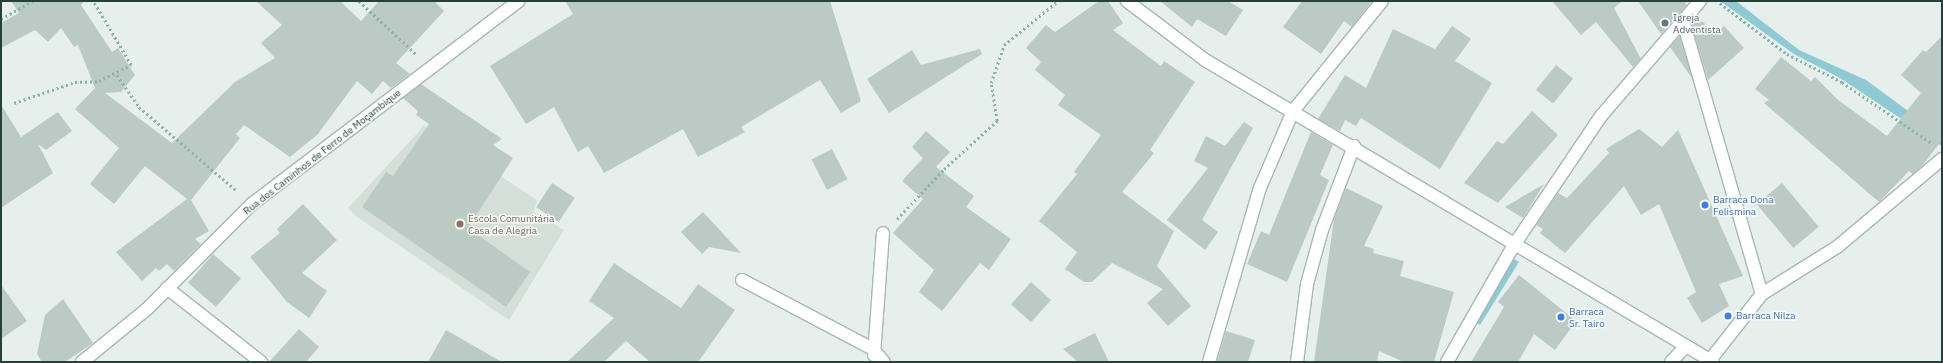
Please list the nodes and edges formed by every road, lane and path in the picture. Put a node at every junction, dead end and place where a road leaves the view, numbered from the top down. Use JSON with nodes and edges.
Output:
{"nodes":[{"id":1,"x":32,"y":1,"type":"edge"},
{"id":2,"x":93,"y":1,"type":"edge"},
{"id":3,"x":359,"y":1,"type":"edge"},
{"id":4,"x":518,"y":1,"type":"edge"},
{"id":5,"x":1058,"y":1,"type":"edge"},
{"id":6,"x":1127,"y":1,"type":"edge"},
{"id":7,"x":1382,"y":1,"type":"edge"},
{"id":8,"x":1700,"y":1,"type":"edge"},
{"id":9,"x":1718,"y":1,"type":"edge"},
{"id":10,"x":1,"y":19,"type":"edge"},
{"id":11,"x":1683,"y":20,"type":"junction"},
{"id":12,"x":430,"y":67,"type":"junction"},
{"id":13,"x":117,"y":75,"type":"junction"},
{"id":14,"x":14,"y":103,"type":"dead end"},
{"id":15,"x":1293,"y":111,"type":"junction"},
{"id":16,"x":1354,"y":146,"type":"junction"},
{"id":17,"x":1936,"y":146,"type":"dead end"},
{"id":18,"x":1942,"y":159,"type":"edge"},
{"id":19,"x":252,"y":204,"type":"junction"},
{"id":20,"x":883,"y":233,"type":"joint"},
{"id":21,"x":1514,"y":245,"type":"junction"},
{"id":22,"x":742,"y":280,"type":"dead end"},
{"id":23,"x":167,"y":288,"type":"junction"},
{"id":24,"x":1762,"y":294,"type":"junction"},
{"id":25,"x":1686,"y":346,"type":"junction"},
{"id":26,"x":874,"y":349,"type":"junction"},
{"id":27,"x":1711,"y":361,"type":"edge"},
{"id":28,"x":82,"y":362,"type":"edge"},
{"id":29,"x":261,"y":362,"type":"edge"},
{"id":30,"x":875,"y":362,"type":"edge"},
{"id":31,"x":884,"y":362,"type":"edge"},
{"id":32,"x":1209,"y":362,"type":"edge"},
{"id":33,"x":1297,"y":362,"type":"edge"},
{"id":34,"x":1447,"y":362,"type":"edge"},
{"id":35,"x":1671,"y":362,"type":"edge"}],
"edges":[{"from":1,"to":10,"type":"path"},
{"from":2,"to":13,"type":"path"},
{"from":3,"to":12,"type":"path"},
{"from":4,"to":12,"type":"street","name":"Rua dos Caminhos de Ferro de Moçambique"},
{"from":5,"to":20,"type":"path"},
{"from":6,"to":15,"type":"street"},
{"from":7,"to":15,"type":"street"},
{"from":8,"to":11,"type":"street"},
{"from":9,"to":17,"type":"path"},
{"from":11,"to":21,"type":"street"},
{"from":11,"to":24,"type":"street"},
{"from":12,"to":19,"type":"street","name":"Rua dos Caminhos de Ferro de Moçambique"},
{"from":13,"to":14,"type":"path"},
{"from":13,"to":19,"type":"path"},
{"from":15,"to":16,"type":"street"},
{"from":15,"to":32,"type":"street"},
{"from":16,"to":21,"type":"street"},
{"from":16,"to":33,"type":"street"},
{"from":18,"to":24,"type":"street"},
{"from":19,"to":23,"type":"street","name":"Rua dos Caminhos de Ferro de Moçambique"},
{"from":20,"to":26,"type":"street"},
{"from":21,"to":25,"type":"street"},
{"from":21,"to":34,"type":"street"},
{"from":22,"to":26,"type":"street"},
{"from":23,"to":28,"type":"street","name":"Rua dos Caminhos de Ferro de Moçambique"},
{"from":23,"to":29,"type":"street"},
{"from":24,"to":27,"type":"street"},
{"from":25,"to":27,"type":"street"},
{"from":25,"to":35,"type":"street"},
{"from":26,"to":30,"type":"street"},
{"from":26,"to":31,"type":"street"}]}
